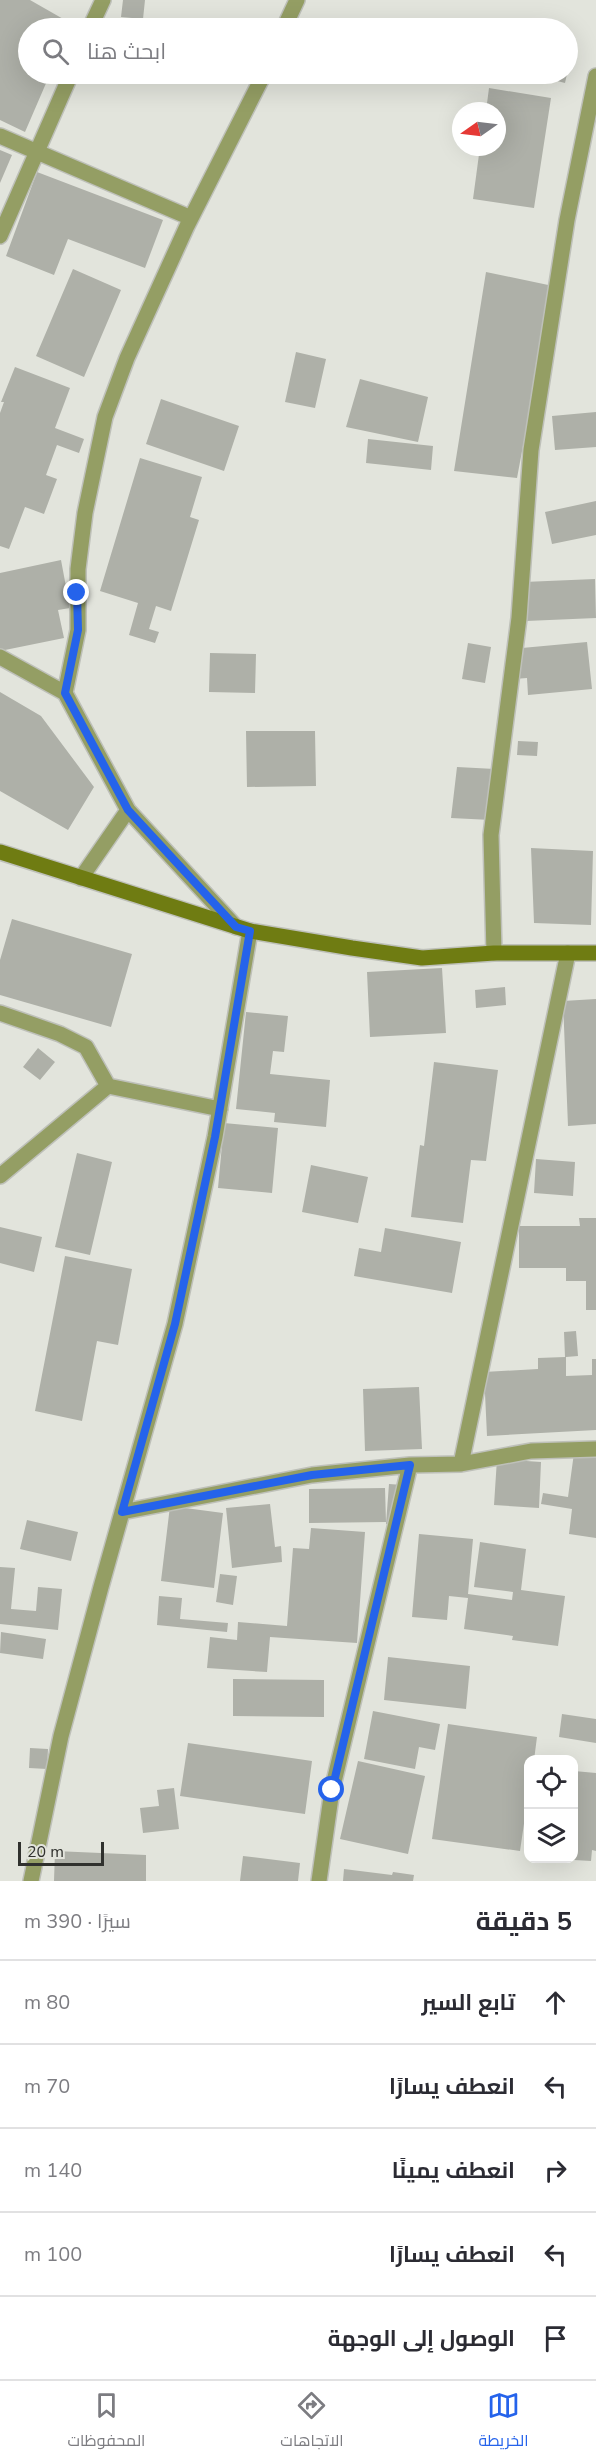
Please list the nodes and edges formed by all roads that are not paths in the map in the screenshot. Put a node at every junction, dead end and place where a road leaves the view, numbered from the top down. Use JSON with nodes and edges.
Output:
{"nodes":[{"id":1,"x":103,"y":0,"type":"edge"},
{"id":2,"x":297,"y":0,"type":"edge"},
{"id":3,"x":95,"y":18,"type":"edge"},
{"id":4,"x":289,"y":18,"type":"edge"},
{"id":5,"x":596,"y":76,"type":"edge"},
{"id":6,"x":67,"y":84,"type":"edge"},
{"id":7,"x":259,"y":84,"type":"edge"},
{"id":8,"x":0,"y":136,"type":"edge"},
{"id":9,"x":36,"y":153,"type":"junction"},
{"id":10,"x":191,"y":218,"type":"junction"},
{"id":11,"x":0,"y":236,"type":"edge"},
{"id":12,"x":0,"y":657,"type":"edge"},
{"id":13,"x":65,"y":693,"type":"junction"},
{"id":14,"x":128,"y":810,"type":"junction"},
{"id":15,"x":0,"y":852,"type":"edge"},
{"id":16,"x":81,"y":878,"type":"junction"},
{"id":17,"x":243,"y":929,"type":"junction"},
{"id":18,"x":494,"y":953,"type":"junction"},
{"id":19,"x":568,"y":953,"type":"junction"},
{"id":20,"x":596,"y":953,"type":"edge"},
{"id":21,"x":0,"y":1013,"type":"edge"},
{"id":22,"x":108,"y":1086,"type":"junction"},
{"id":23,"x":220,"y":1109,"type":"junction"},
{"id":24,"x":0,"y":1176,"type":"edge"},
{"id":25,"x":596,"y":1449,"type":"edge"},
{"id":26,"x":461,"y":1464,"type":"junction"},
{"id":27,"x":410,"y":1465,"type":"junction"},
{"id":28,"x":122,"y":1512,"type":"junction"},
{"id":29,"x":31,"y":1881,"type":"edge"},
{"id":30,"x":319,"y":1881,"type":"edge"}],
"edges":[{"from":1,"to":3,"type":"street"},
{"from":2,"to":4,"type":"street"},
{"from":5,"to":18,"type":"street"},
{"from":6,"to":9,"type":"street"},
{"from":7,"to":10,"type":"street"},
{"from":8,"to":9,"type":"street"},
{"from":9,"to":10,"type":"street"},
{"from":9,"to":11,"type":"street"},
{"from":10,"to":13,"type":"street"},
{"from":12,"to":13,"type":"street"},
{"from":13,"to":14,"type":"street"},
{"from":14,"to":16,"type":"street"},
{"from":14,"to":17,"type":"street"},
{"from":15,"to":16,"type":"main road"},
{"from":16,"to":17,"type":"main road"},
{"from":17,"to":18,"type":"main road"},
{"from":17,"to":23,"type":"street"},
{"from":18,"to":19,"type":"main road"},
{"from":19,"to":20,"type":"main road"},
{"from":19,"to":26,"type":"street"},
{"from":21,"to":22,"type":"street"},
{"from":22,"to":23,"type":"street"},
{"from":22,"to":24,"type":"street"},
{"from":23,"to":28,"type":"street"},
{"from":25,"to":26,"type":"street"},
{"from":26,"to":27,"type":"street"},
{"from":27,"to":28,"type":"street"},
{"from":27,"to":30,"type":"street"},
{"from":28,"to":29,"type":"street"}]}
